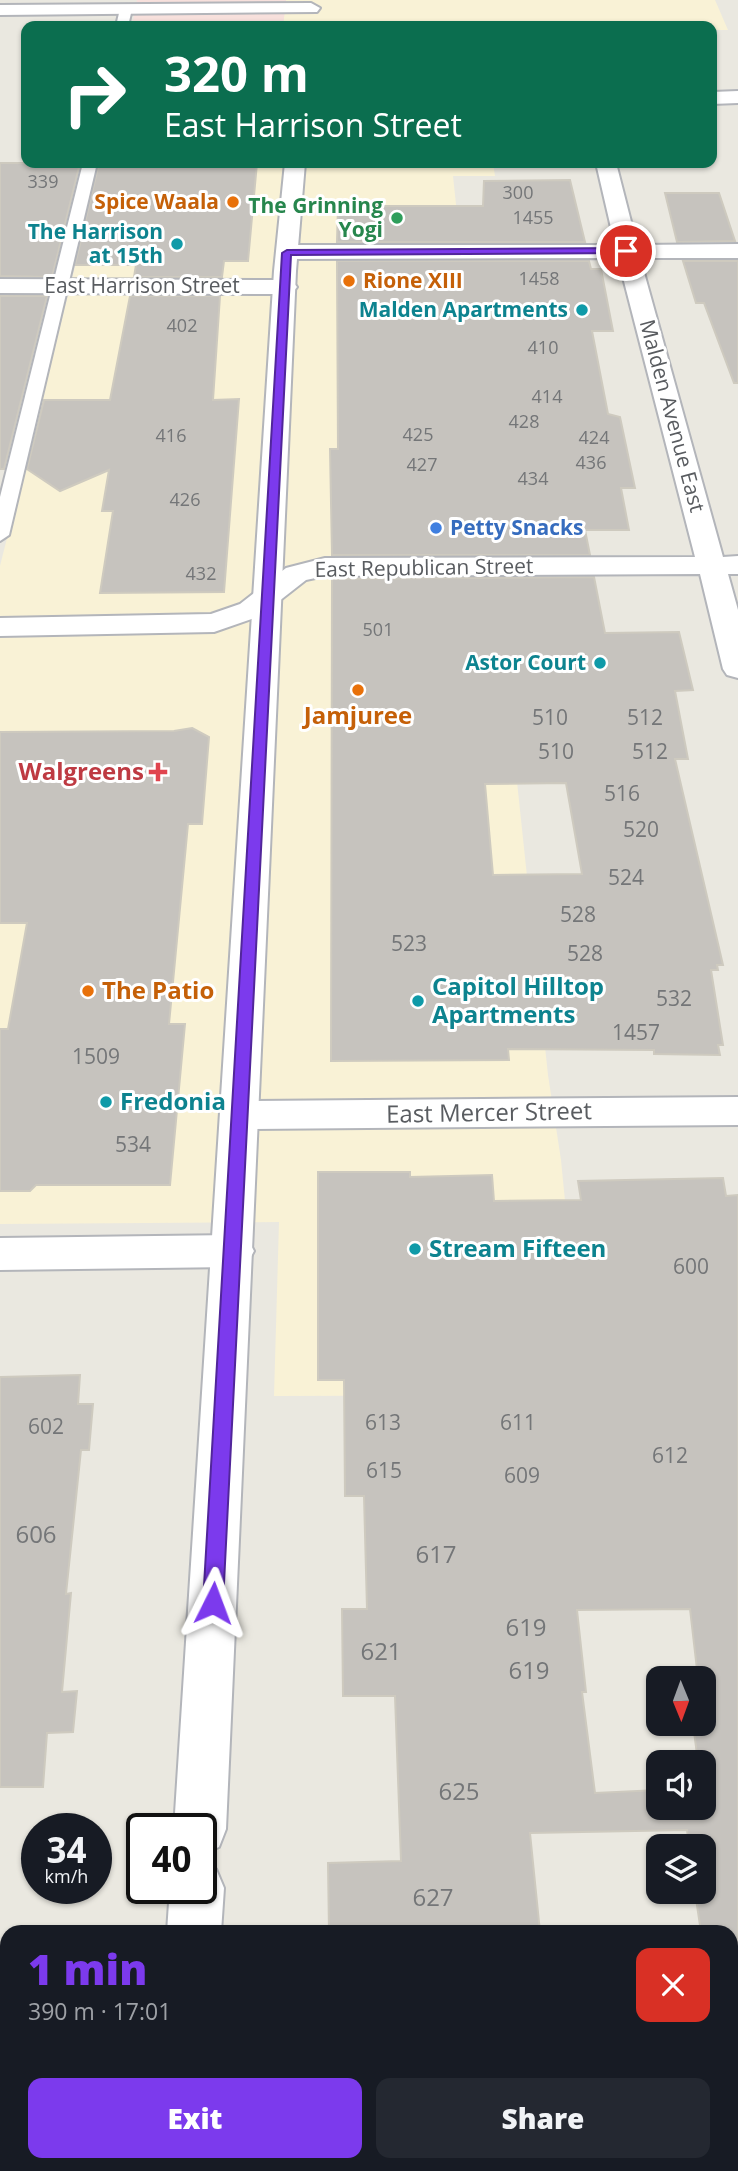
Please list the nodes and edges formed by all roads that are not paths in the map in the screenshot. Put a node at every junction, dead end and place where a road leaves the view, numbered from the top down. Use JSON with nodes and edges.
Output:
{"nodes":[{"id":1,"x":0,"y":10,"type":"edge"},
{"id":2,"x":310,"y":11,"type":"edge"},
{"id":3,"x":124,"y":18,"type":"edge"},
{"id":4,"x":738,"y":97,"type":"edge"},
{"id":5,"x":717,"y":98,"type":"edge"},
{"id":6,"x":89,"y":168,"type":"edge"},
{"id":7,"x":295,"y":168,"type":"edge"},
{"id":8,"x":607,"y":168,"type":"edge"},
{"id":9,"x":626,"y":251,"type":"junction"},
{"id":10,"x":738,"y":251,"type":"edge"},
{"id":11,"x":286,"y":270,"type":"junction"},
{"id":12,"x":0,"y":286,"type":"edge"},
{"id":13,"x":62,"y":286,"type":"junction"},
{"id":14,"x":0,"y":535,"type":"edge"},
{"id":15,"x":726,"y":566,"type":"edge"},
{"id":16,"x":269,"y":596,"type":"junction"},
{"id":17,"x":0,"y":627,"type":"edge"},
{"id":18,"x":738,"y":669,"type":"edge"},
{"id":19,"x":738,"y":1111,"type":"edge"},
{"id":20,"x":240,"y":1115,"type":"junction"},
{"id":21,"x":233,"y":1251,"type":"junction"},
{"id":22,"x":0,"y":1254,"type":"edge"},
{"id":23,"x":201,"y":1813,"type":"edge"},
{"id":24,"x":196,"y":1904,"type":"edge"},
{"id":25,"x":194,"y":1925,"type":"edge"}],
"edges":[{"from":1,"to":3,"type":"street"},
{"from":2,"to":3,"type":"street"},
{"from":4,"to":5,"type":"street"},
{"from":6,"to":13,"type":"lane"},
{"from":7,"to":11,"type":"street"},
{"from":8,"to":9,"type":"street","name":"Malden Avenue East"},
{"from":9,"to":10,"type":"street","name":"East Harrison Street"},
{"from":9,"to":11,"type":"street","name":"East Harrison Street"},
{"from":9,"to":15,"type":"street","name":"Malden Avenue East"},
{"from":11,"to":13,"type":"street","name":"East Harrison Street"},
{"from":11,"to":16,"type":"street"},
{"from":12,"to":13,"type":"street","name":"East Harrison Street"},
{"from":13,"to":14,"type":"lane"},
{"from":15,"to":16,"type":"street","name":"East Republican Street"},
{"from":15,"to":18,"type":"street","name":"Malden Avenue East"},
{"from":16,"to":17,"type":"street","name":"East Republican Street"},
{"from":16,"to":20,"type":"street"},
{"from":19,"to":20,"type":"street","name":"East Mercer Street"},
{"from":20,"to":21,"type":"street"},
{"from":21,"to":22,"type":"street"},
{"from":21,"to":23,"type":"street"},
{"from":24,"to":25,"type":"street"}]}
